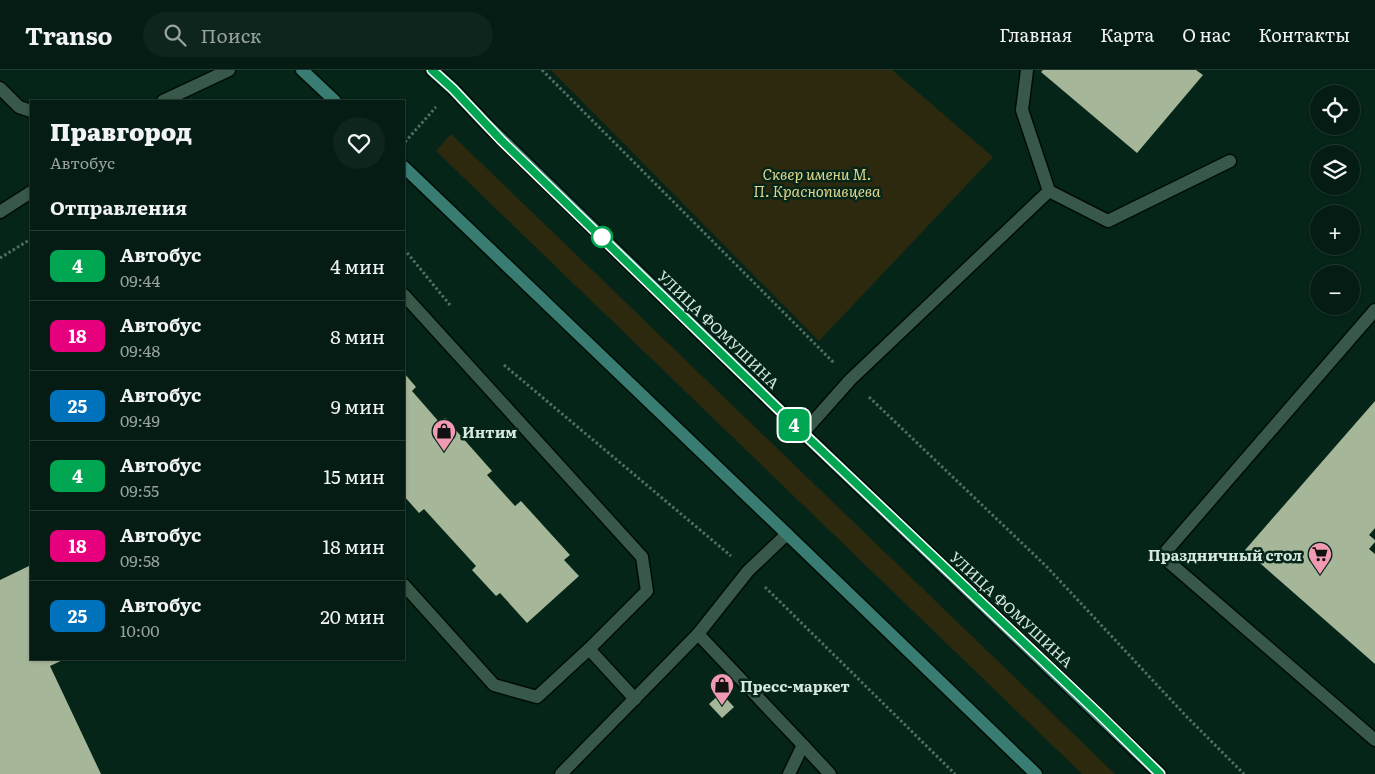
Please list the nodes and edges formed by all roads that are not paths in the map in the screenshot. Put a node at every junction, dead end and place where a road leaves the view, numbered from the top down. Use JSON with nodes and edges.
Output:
{"nodes":[{"id":1,"x":229,"y":70,"type":"edge"},
{"id":2,"x":302,"y":70,"type":"edge"},
{"id":3,"x":432,"y":70,"type":"edge"},
{"id":4,"x":1026,"y":70,"type":"edge"},
{"id":5,"x":0,"y":88,"type":"edge"},
{"id":6,"x":165,"y":100,"type":"edge"},
{"id":7,"x":334,"y":100,"type":"edge"},
{"id":8,"x":30,"y":111,"type":"edge"},
{"id":9,"x":1230,"y":161,"type":"dead end"},
{"id":10,"x":405,"y":167,"type":"edge"},
{"id":11,"x":1050,"y":192,"type":"junction"},
{"id":12,"x":30,"y":193,"type":"edge"},
{"id":13,"x":0,"y":212,"type":"edge"},
{"id":14,"x":405,"y":296,"type":"edge"},
{"id":15,"x":1375,"y":310,"type":"edge"},
{"id":16,"x":803,"y":433,"type":"junction"},
{"id":17,"x":787,"y":534,"type":"junction"},
{"id":18,"x":405,"y":585,"type":"edge"},
{"id":19,"x":698,"y":634,"type":"junction"},
{"id":20,"x":589,"y":648,"type":"junction"},
{"id":21,"x":635,"y":699,"type":"junction"},
{"id":22,"x":1375,"y":740,"type":"edge"},
{"id":23,"x":803,"y":745,"type":"junction"},
{"id":24,"x":561,"y":774,"type":"edge"},
{"id":25,"x":789,"y":774,"type":"edge"},
{"id":26,"x":830,"y":774,"type":"edge"},
{"id":27,"x":1036,"y":774,"type":"edge"},
{"id":28,"x":1160,"y":774,"type":"edge"}],
"edges":[{"from":1,"to":6,"type":"street"},
{"from":2,"to":7,"type":"main road"},
{"from":3,"to":16,"type":"main road","name":"УЛИЦА ФОМУШИНА"},
{"from":4,"to":11,"type":"street"},
{"from":5,"to":8,"type":"street"},
{"from":9,"to":11,"type":"street"},
{"from":10,"to":17,"type":"main road"},
{"from":11,"to":16,"type":"street"},
{"from":12,"to":13,"type":"street"},
{"from":14,"to":20,"type":"street"},
{"from":15,"to":22,"type":"street"},
{"from":16,"to":28,"type":"main road","name":"УЛИЦА ФОМУШИНА"},
{"from":17,"to":19,"type":"street"},
{"from":17,"to":27,"type":"main road"},
{"from":18,"to":20,"type":"street"},
{"from":19,"to":21,"type":"street"},
{"from":19,"to":23,"type":"street"},
{"from":20,"to":21,"type":"street"},
{"from":21,"to":24,"type":"street"},
{"from":23,"to":25,"type":"street"},
{"from":23,"to":26,"type":"street"}]}
